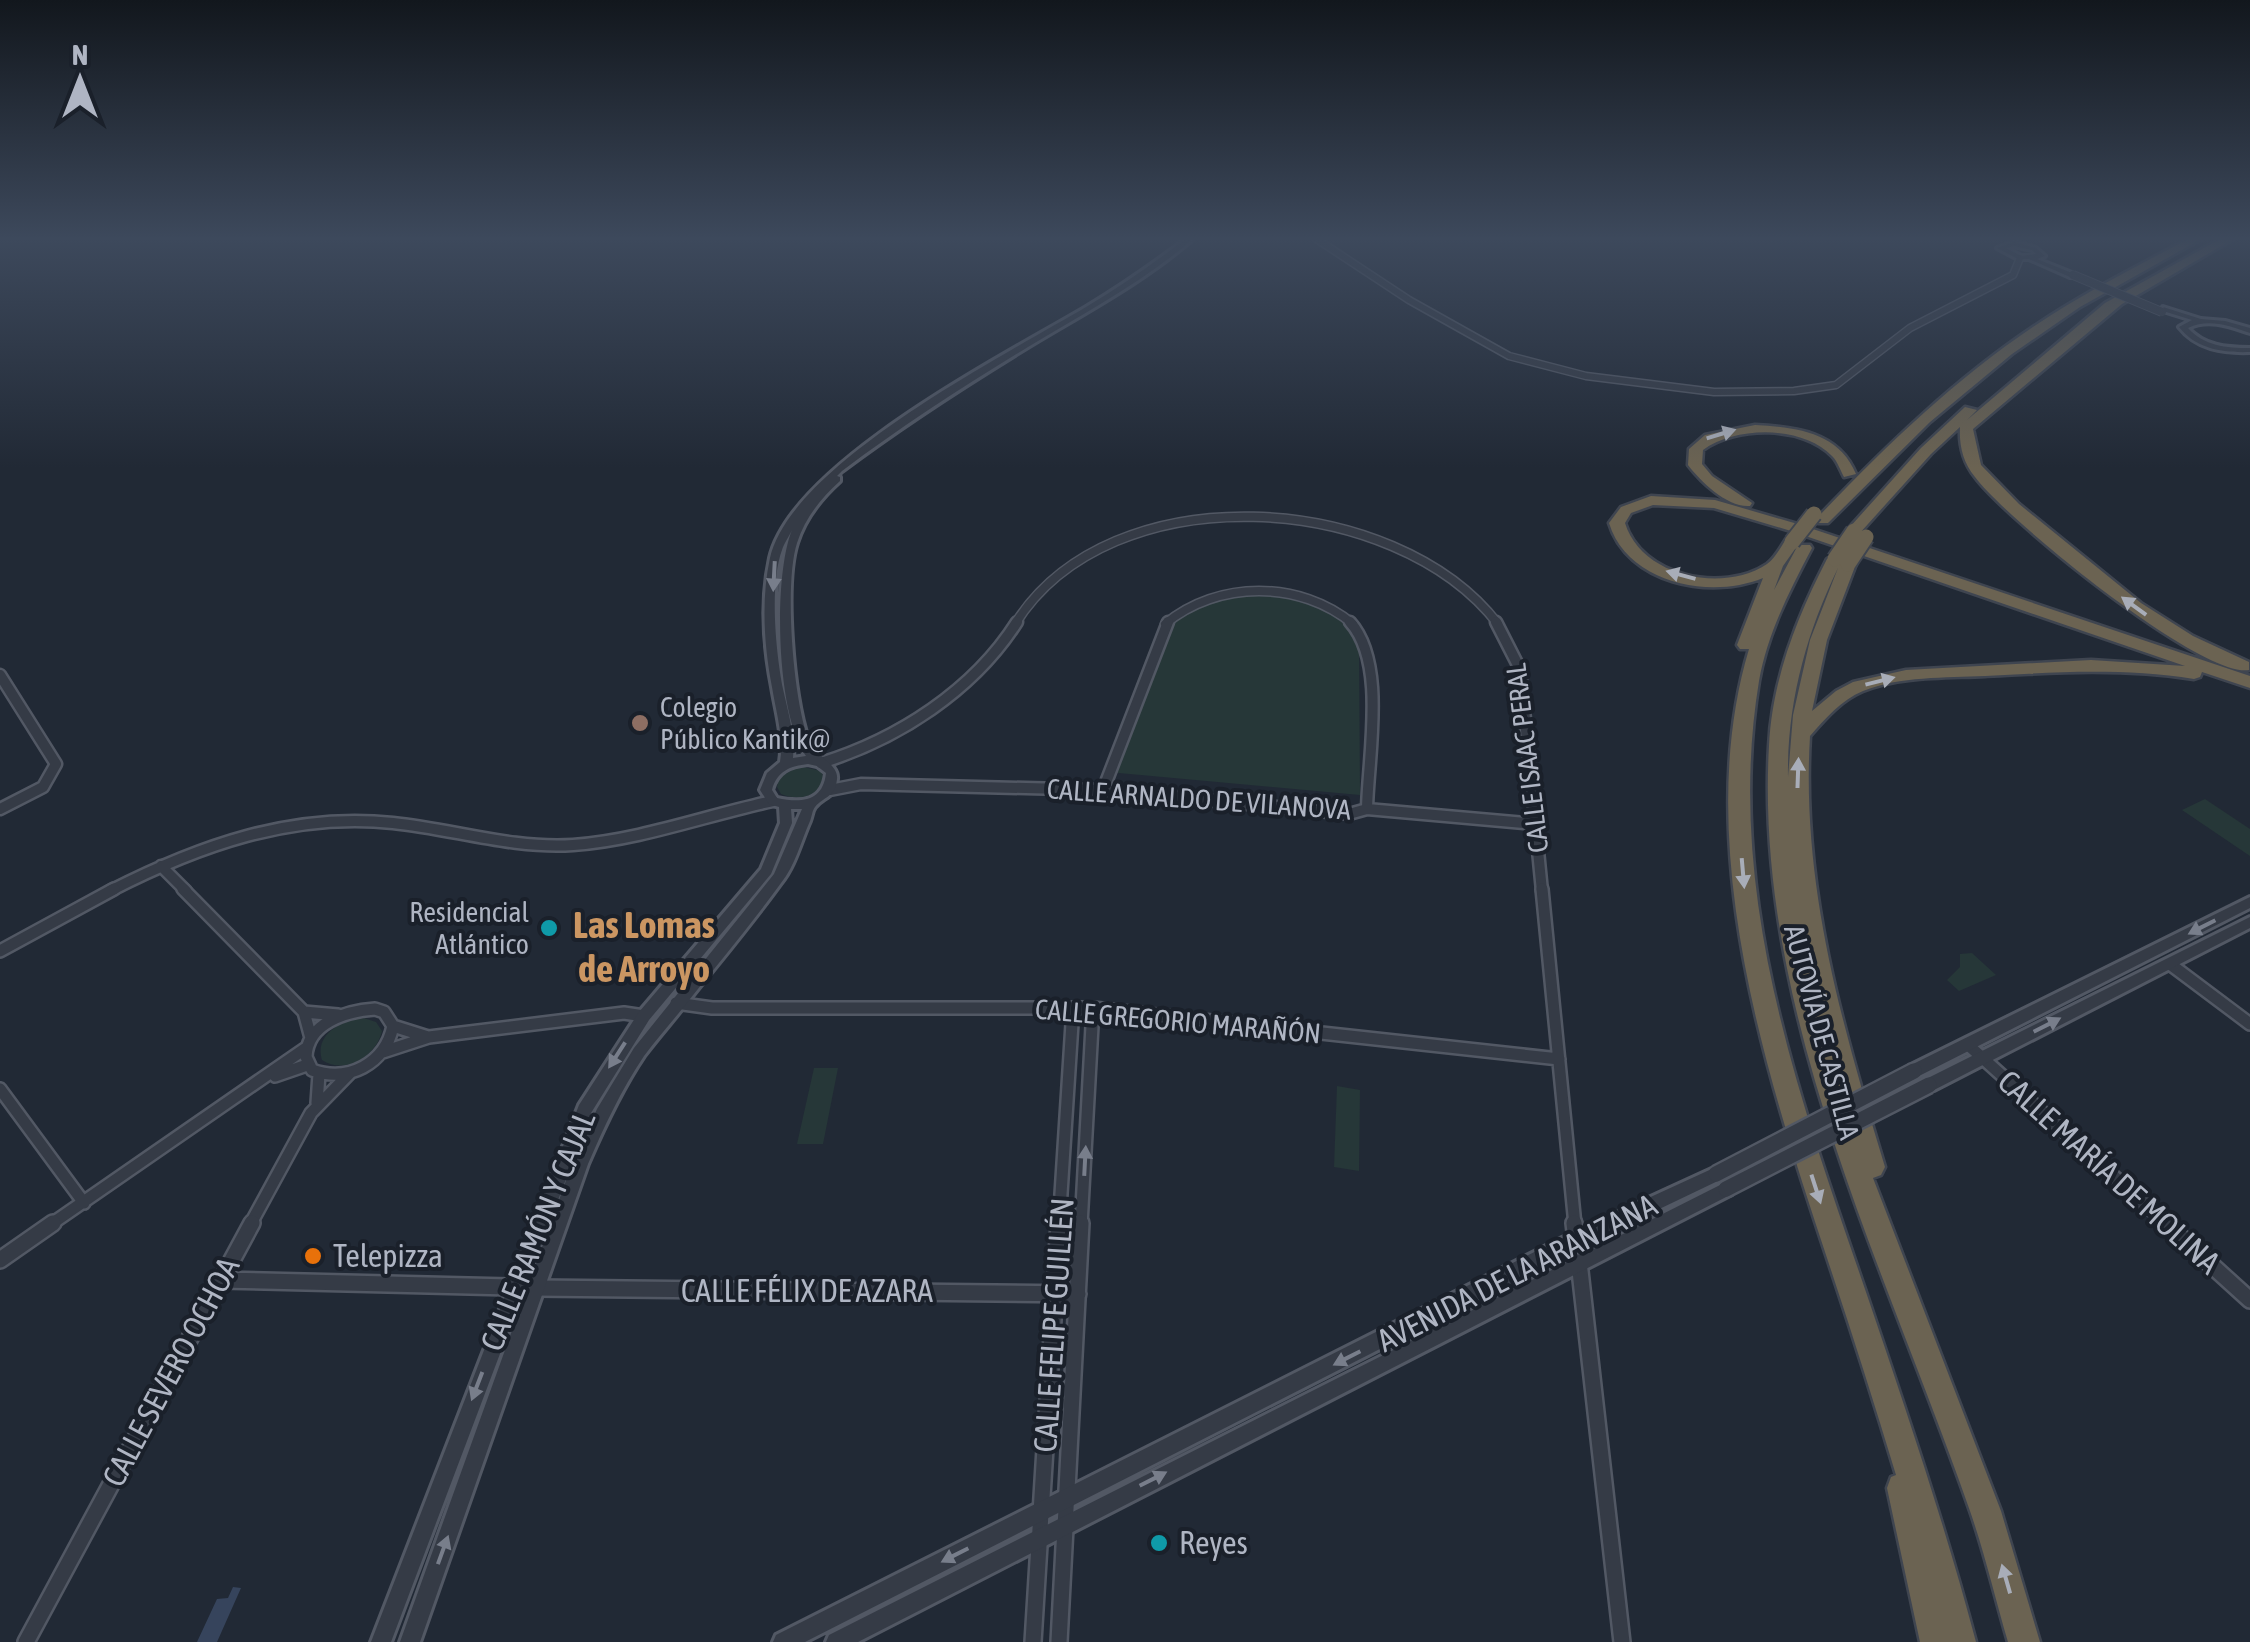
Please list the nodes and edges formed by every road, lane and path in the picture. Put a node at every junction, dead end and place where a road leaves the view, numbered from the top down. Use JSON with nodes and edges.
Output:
{"nodes":[{"id":1,"x":1080,"y":315,"type":"edge"},
{"id":2,"x":1093,"y":315,"type":"edge"},
{"id":3,"x":1436,"y":315,"type":"edge"},
{"id":4,"x":1936,"y":315,"type":"edge"},
{"id":5,"x":2063,"y":315,"type":"edge"},
{"id":6,"x":2098,"y":315,"type":"edge"},
{"id":7,"x":2102,"y":315,"type":"edge"},
{"id":8,"x":2170,"y":315,"type":"edge"},
{"id":9,"x":2179,"y":315,"type":"edge"},
{"id":10,"x":2200,"y":320,"type":"junction"},
{"id":11,"x":2185,"y":324,"type":"junction"},
{"id":12,"x":2036,"y":330,"type":"junction"},
{"id":13,"x":2250,"y":331,"type":"edge"},
{"id":14,"x":2248,"y":351,"type":"edge"},
{"id":15,"x":1966,"y":428,"type":"junction"},
{"id":16,"x":1848,"y":474,"type":"junction"},
{"id":17,"x":1819,"y":517,"type":"junction"},
{"id":18,"x":1860,"y":534,"type":"junction"},
{"id":19,"x":1798,"y":545,"type":"junction"},
{"id":20,"x":1842,"y":561,"type":"junction"},
{"id":21,"x":1775,"y":566,"type":"junction"},
{"id":22,"x":2250,"y":671,"type":"edge"},
{"id":23,"x":0,"y":675,"type":"edge"},
{"id":24,"x":2250,"y":684,"type":"edge"},
{"id":25,"x":12,"y":695,"type":"junction"},
{"id":26,"x":0,"y":700,"type":"edge"},
{"id":27,"x":1801,"y":734,"type":"junction"},
{"id":28,"x":848,"y":756,"type":"junction"},
{"id":29,"x":819,"y":762,"type":"junction"},
{"id":30,"x":786,"y":764,"type":"junction"},
{"id":31,"x":1740,"y":776,"type":"junction"},
{"id":32,"x":832,"y":780,"type":"junction"},
{"id":33,"x":1103,"y":790,"type":"junction"},
{"id":34,"x":775,"y":799,"type":"junction"},
{"id":35,"x":811,"y":803,"type":"junction"},
{"id":36,"x":0,"y":809,"type":"edge"},
{"id":37,"x":1366,"y":809,"type":"junction"},
{"id":38,"x":1536,"y":824,"type":"junction"},
{"id":39,"x":161,"y":866,"type":"junction"},
{"id":40,"x":2250,"y":902,"type":"edge"},
{"id":41,"x":2250,"y":922,"type":"edge"},
{"id":42,"x":0,"y":951,"type":"edge"},
{"id":43,"x":2170,"y":964,"type":"junction"},
{"id":44,"x":676,"y":1004,"type":"junction"},
{"id":45,"x":1073,"y":1008,"type":"junction"},
{"id":46,"x":1093,"y":1008,"type":"junction"},
{"id":47,"x":304,"y":1012,"type":"junction"},
{"id":48,"x":338,"y":1015,"type":"junction"},
{"id":49,"x":644,"y":1016,"type":"junction"},
{"id":50,"x":2250,"y":1024,"type":"edge"},
{"id":51,"x":393,"y":1026,"type":"junction"},
{"id":52,"x":429,"y":1037,"type":"junction"},
{"id":53,"x":308,"y":1043,"type":"junction"},
{"id":54,"x":1967,"y":1044,"type":"junction"},
{"id":55,"x":383,"y":1052,"type":"junction"},
{"id":56,"x":1983,"y":1058,"type":"junction"},
{"id":57,"x":1559,"y":1059,"type":"junction"},
{"id":58,"x":307,"y":1065,"type":"junction"},
{"id":59,"x":350,"y":1073,"type":"junction"},
{"id":60,"x":319,"y":1074,"type":"junction"},
{"id":61,"x":266,"y":1079,"type":"junction"},
{"id":62,"x":0,"y":1088,"type":"edge"},
{"id":63,"x":317,"y":1103,"type":"junction"},
{"id":64,"x":1721,"y":1181,"type":"junction"},
{"id":65,"x":84,"y":1204,"type":"junction"},
{"id":66,"x":1576,"y":1240,"type":"junction"},
{"id":67,"x":0,"y":1260,"type":"edge"},
{"id":68,"x":1579,"y":1262,"type":"junction"},
{"id":69,"x":221,"y":1280,"type":"junction"},
{"id":70,"x":514,"y":1287,"type":"junction"},
{"id":71,"x":537,"y":1288,"type":"junction"},
{"id":72,"x":1055,"y":1292,"type":"junction"},
{"id":73,"x":1078,"y":1294,"type":"junction"},
{"id":74,"x":2250,"y":1300,"type":"edge"},
{"id":75,"x":1858,"y":1310,"type":"junction"},
{"id":76,"x":1068,"y":1497,"type":"junction"},
{"id":77,"x":1042,"y":1510,"type":"junction"},
{"id":78,"x":1988,"y":1515,"type":"junction"},
{"id":79,"x":1066,"y":1524,"type":"junction"},
{"id":80,"x":1040,"y":1537,"type":"junction"},
{"id":81,"x":26,"y":1642,"type":"edge"},
{"id":82,"x":382,"y":1642,"type":"edge"},
{"id":83,"x":410,"y":1642,"type":"edge"},
{"id":84,"x":783,"y":1642,"type":"edge"},
{"id":85,"x":836,"y":1642,"type":"edge"},
{"id":86,"x":1033,"y":1642,"type":"edge"},
{"id":87,"x":1059,"y":1642,"type":"edge"},
{"id":88,"x":1622,"y":1642,"type":"edge"},
{"id":89,"x":1936,"y":1642,"type":"edge"},
{"id":90,"x":1960,"y":1642,"type":"edge"},
{"id":91,"x":2024,"y":1642,"type":"edge"}],
"edges":[{"from":1,"to":30,"type":"street","one_way":true},
{"from":2,"to":29,"type":"street"},
{"from":3,"to":4,"type":"street"},
{"from":5,"to":12,"type":"highway","name":"AUTOVÍA DE CASTILLA"},
{"from":6,"to":18,"type":"highway"},
{"from":7,"to":15,"type":"highway"},
{"from":8,"to":11,"type":"street"},
{"from":9,"to":10,"type":"street"},
{"from":10,"to":11,"type":"street"},
{"from":10,"to":13,"type":"street"},
{"from":11,"to":14,"type":"street"},
{"from":12,"to":16,"type":"highway"},
{"from":12,"to":17,"type":"highway","name":"AUTOVÍA DE CASTILLA"},
{"from":15,"to":18,"type":"highway"},
{"from":22,"to":15,"type":"highway","one_way":true},
{"from":16,"to":17,"type":"highway"},
{"from":22,"to":16,"type":"highway","one_way":true},
{"from":17,"to":19,"type":"highway","name":"AUTOVÍA DE CASTILLA"},
{"from":18,"to":20,"type":"highway","bridge":true},
{"from":19,"to":21,"type":"highway"},
{"from":19,"to":31,"type":"highway","name":"AUTOVÍA DE CASTILLA"},
{"from":20,"to":27,"type":"highway"},
{"from":20,"to":78,"type":"highway","name":"AUTOVÍA DE CASTILLA"},
{"from":21,"to":24,"type":"highway","one_way":true},
{"from":21,"to":31,"type":"highway"},
{"from":23,"to":25,"type":"street"},
{"from":27,"to":24,"type":"highway","one_way":true},
{"from":25,"to":26,"type":"street"},
{"from":25,"to":36,"type":"street"},
{"from":78,"to":27,"type":"highway","one_way":true},
{"from":28,"to":29,"type":"street","name":"CALLE ISAAC PERAL"},
{"from":28,"to":32,"type":"street","name":"CALLE ISAAC PERAL"},
{"from":28,"to":38,"type":"street","name":"CALLE ISAAC PERAL"},
{"from":29,"to":30,"type":"street"},
{"from":29,"to":32,"type":"street"},
{"from":30,"to":34,"type":"street"},
{"from":31,"to":75,"type":"highway","name":"AUTOVÍA DE CASTILLA","one_way":true},
{"from":32,"to":33,"type":"street","name":"CALLE ARNALDO DE VILANOVA"},
{"from":32,"to":35,"type":"street"},
{"from":33,"to":37,"type":"street","name":"CALLE ARNALDO DE VILANOVA"},
{"from":33,"to":37,"type":"street"},
{"from":34,"to":35,"type":"street"},
{"from":34,"to":39,"type":"street"},
{"from":34,"to":49,"type":"street","name":"CALLE RAMÓN Y CAJAL"},
{"from":35,"to":44,"type":"street","name":"CALLE RAMÓN Y CAJAL"},
{"from":37,"to":38,"type":"street","name":"CALLE ARNALDO DE VILANOVA"},
{"from":38,"to":57,"type":"street","name":"CALLE ISAAC PERAL"},
{"from":39,"to":42,"type":"street"},
{"from":39,"to":47,"type":"street"},
{"from":40,"to":54,"type":"street","name":"AVENIDA DE LA ARANZANA","one_way":true},
{"from":41,"to":43,"type":"street","name":"AVENIDA DE LA ARANZANA"},
{"from":43,"to":50,"type":"street"},
{"from":56,"to":43,"type":"street","name":"AVENIDA DE LA ARANZANA","one_way":true},
{"from":44,"to":45,"type":"street","name":"CALLE GREGORIO MARAÑÓN"},
{"from":44,"to":71,"type":"street","name":"CALLE RAMÓN Y CAJAL"},
{"from":45,"to":46,"type":"street","name":"CALLE GREGORIO MARAÑÓN"},
{"from":45,"to":72,"type":"street","name":"CALLE FELIPE GUILLÉN"},
{"from":46,"to":57,"type":"street","name":"CALLE GREGORIO MARAÑÓN"},
{"from":73,"to":46,"type":"street","name":"CALLE FELIPE GUILLÉN","one_way":true},
{"from":47,"to":48,"type":"street"},
{"from":47,"to":53,"type":"street"},
{"from":48,"to":51,"type":"street"},
{"from":48,"to":53,"type":"street"},
{"from":49,"to":52,"type":"street"},
{"from":49,"to":70,"type":"street","name":"CALLE RAMÓN Y CAJAL","one_way":true},
{"from":51,"to":52,"type":"street"},
{"from":51,"to":55,"type":"street"},
{"from":52,"to":55,"type":"street"},
{"from":53,"to":58,"type":"street"},
{"from":53,"to":61,"type":"street"},
{"from":54,"to":56,"type":"street","name":"CALLE MARÍA DE MOLINA"},
{"from":54,"to":64,"type":"street","name":"AVENIDA DE LA ARANZANA","bridge":true},
{"from":55,"to":59,"type":"street"},
{"from":56,"to":64,"type":"street","name":"AVENIDA DE LA ARANZANA","bridge":true},
{"from":56,"to":74,"type":"street","name":"CALLE MARÍA DE MOLINA"},
{"from":57,"to":66,"type":"street","name":"CALLE ISAAC PERAL"},
{"from":58,"to":60,"type":"street"},
{"from":58,"to":61,"type":"street"},
{"from":59,"to":60,"type":"street"},
{"from":59,"to":63,"type":"street","name":"CALLE SEVERO OCHOA"},
{"from":60,"to":63,"type":"street","name":"CALLE SEVERO OCHOA"},
{"from":61,"to":65,"type":"street"},
{"from":62,"to":65,"type":"street"},
{"from":63,"to":69,"type":"street","name":"CALLE SEVERO OCHOA"},
{"from":64,"to":66,"type":"street","name":"AVENIDA DE LA ARANZANA"},
{"from":64,"to":68,"type":"street","name":"AVENIDA DE LA ARANZANA"},
{"from":65,"to":67,"type":"street"},
{"from":66,"to":76,"type":"street","name":"AVENIDA DE LA ARANZANA","one_way":true},
{"from":79,"to":68,"type":"street","name":"AVENIDA DE LA ARANZANA","one_way":true},
{"from":68,"to":88,"type":"street"},
{"from":69,"to":70,"type":"street"},
{"from":69,"to":81,"type":"street","name":"CALLE SEVERO OCHOA"},
{"from":70,"to":82,"type":"street","name":"CALLE RAMÓN Y CAJAL","one_way":true},
{"from":71,"to":72,"type":"street","name":"CALLE FÉLIX DE AZARA"},
{"from":83,"to":71,"type":"street","name":"CALLE RAMÓN Y CAJAL","one_way":true},
{"from":72,"to":73,"type":"street","name":"CALLE FÉLIX DE AZARA"},
{"from":72,"to":77,"type":"street","name":"CALLE FELIPE GUILLÉN"},
{"from":73,"to":76,"type":"street","name":"CALLE FELIPE GUILLÉN"},
{"from":75,"to":89,"type":"highway"},
{"from":75,"to":90,"type":"highway","name":"AUTOVÍA DE CASTILLA"},
{"from":76,"to":77,"type":"street","name":"AVENIDA DE LA ARANZANA"},
{"from":76,"to":79,"type":"street","name":"CALLE FELIPE GUILLÉN"},
{"from":77,"to":80,"type":"street","name":"CALLE FELIPE GUILLÉN"},
{"from":77,"to":84,"type":"street","name":"AVENIDA DE LA ARANZANA","one_way":true},
{"from":91,"to":78,"type":"highway","name":"AUTOVÍA DE CASTILLA","one_way":true},
{"from":79,"to":80,"type":"street","name":"AVENIDA DE LA ARANZANA"},
{"from":79,"to":87,"type":"street","name":"CALLE FELIPE GUILLÉN"},
{"from":80,"to":85,"type":"street","name":"AVENIDA DE LA ARANZANA"},
{"from":80,"to":86,"type":"street","name":"CALLE FELIPE GUILLÉN"}]}
